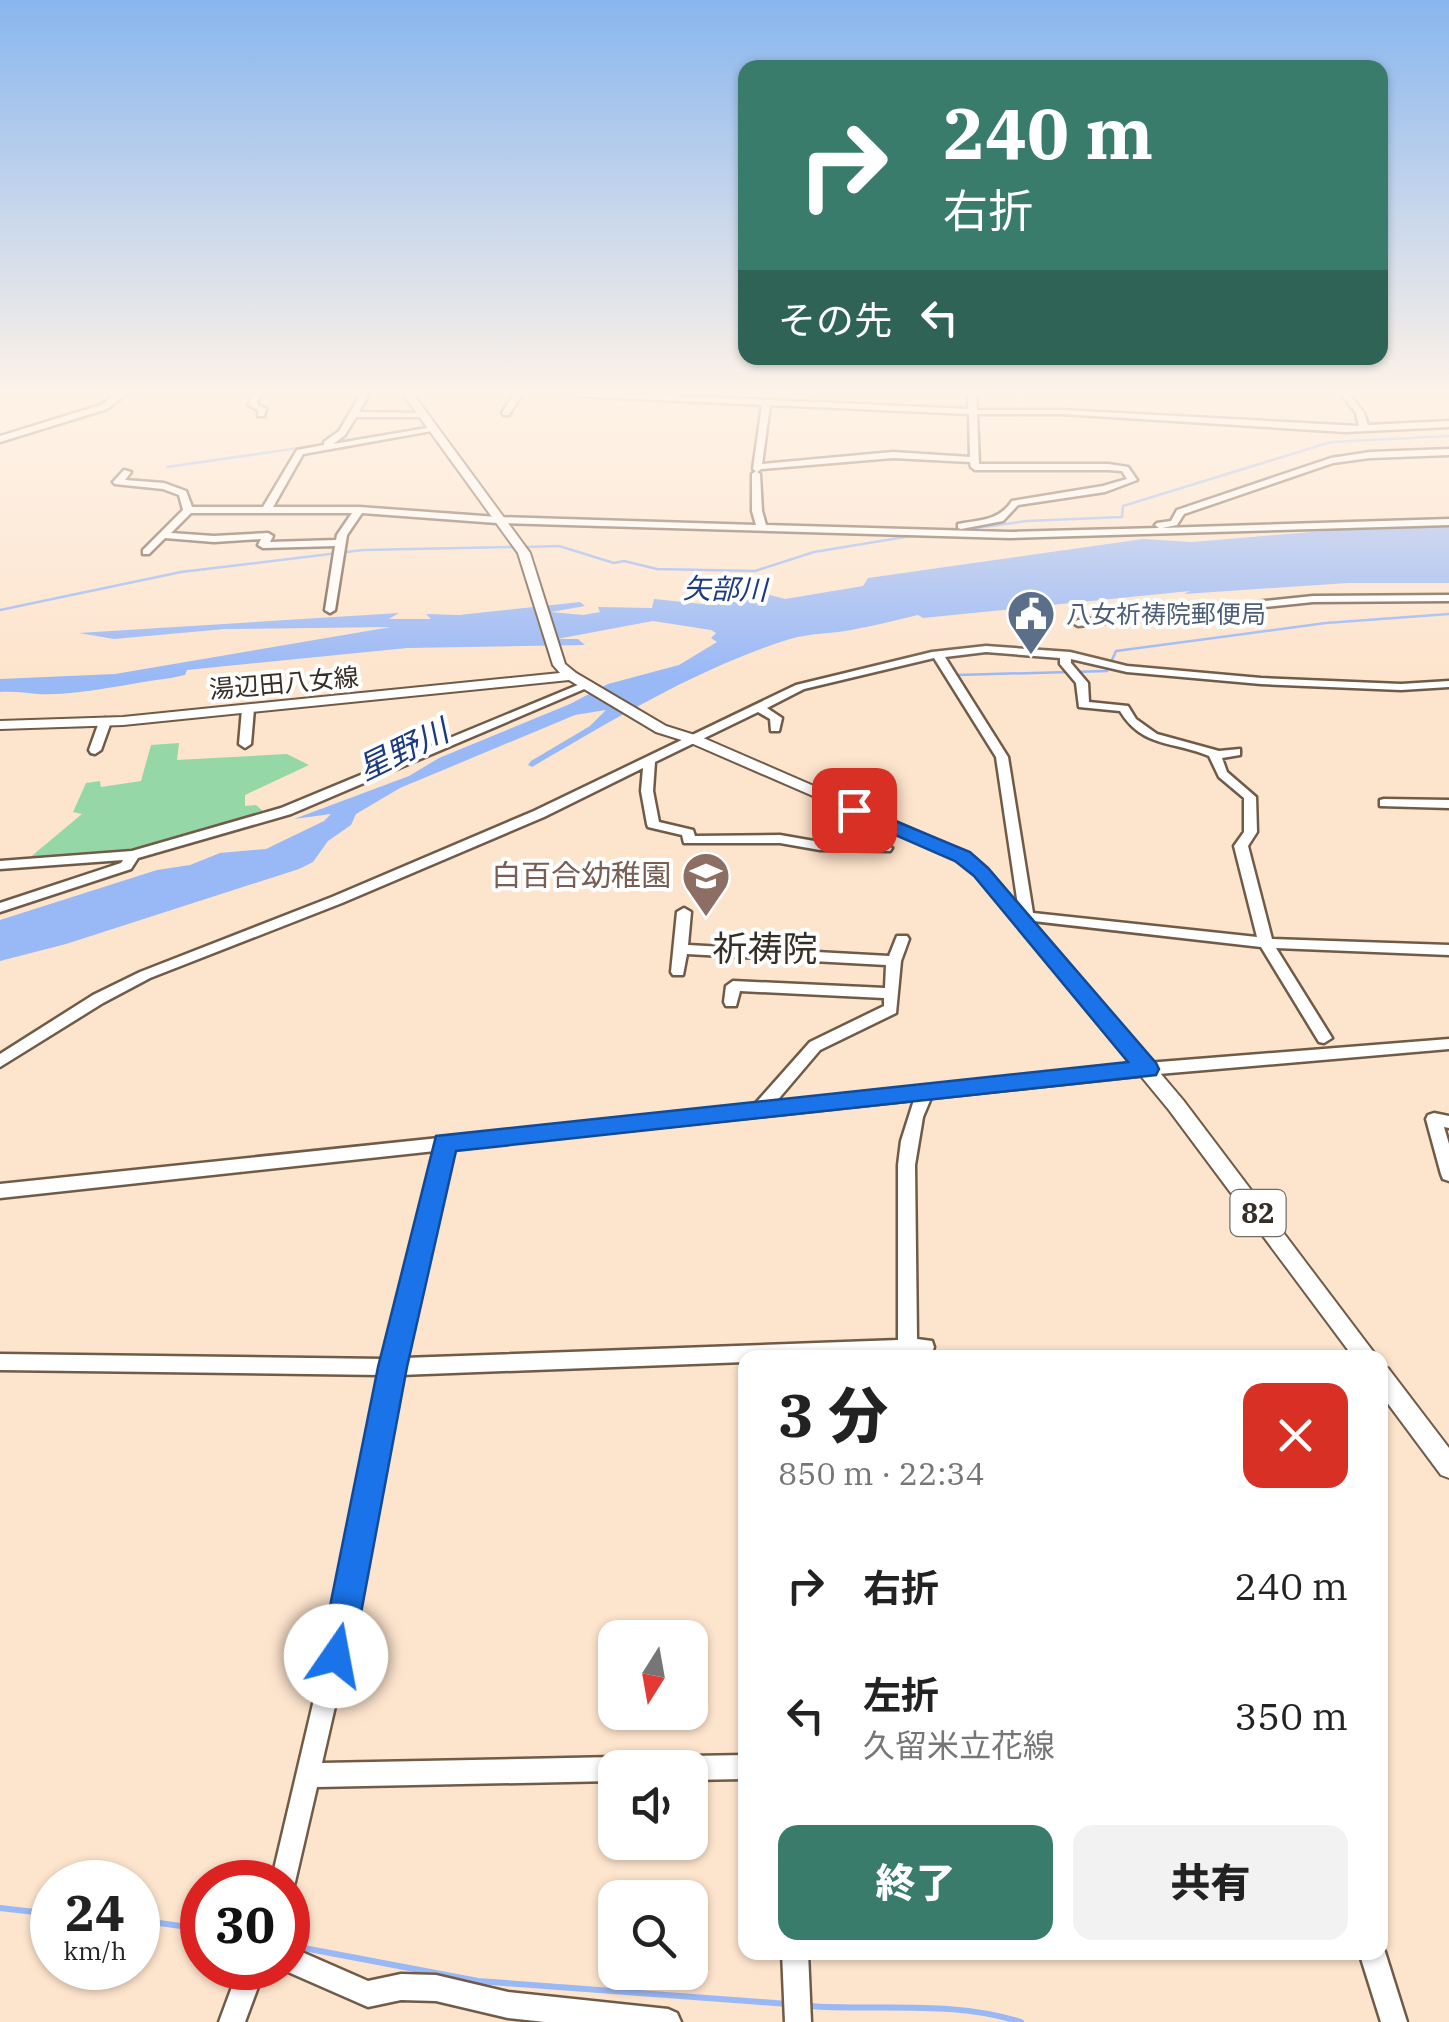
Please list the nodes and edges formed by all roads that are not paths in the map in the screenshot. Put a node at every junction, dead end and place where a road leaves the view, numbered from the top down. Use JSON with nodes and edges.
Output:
{"nodes":[{"id":1,"x":170,"y":488,"type":"edge"},
{"id":2,"x":278,"y":488,"type":"edge"},
{"id":3,"x":477,"y":488,"type":"edge"},
{"id":4,"x":757,"y":488,"type":"edge"},
{"id":5,"x":1103,"y":488,"type":"edge"},
{"id":6,"x":1258,"y":488,"type":"edge"},
{"id":7,"x":267,"y":509,"type":"junction"},
{"id":8,"x":188,"y":510,"type":"junction"},
{"id":9,"x":359,"y":510,"type":"junction"},
{"id":10,"x":497,"y":520,"type":"junction"},
{"id":11,"x":1449,"y":522,"type":"edge"},
{"id":12,"x":762,"y":528,"type":"junction"},
{"id":13,"x":1137,"y":530,"type":"junction"},
{"id":14,"x":926,"y":532,"type":"junction"},
{"id":15,"x":164,"y":534,"type":"junction"},
{"id":16,"x":339,"y":550,"type":"junction"},
{"id":17,"x":146,"y":552,"type":"dead end"},
{"id":18,"x":1449,"y":598,"type":"edge"},
{"id":19,"x":330,"y":610,"type":"dead end"},
{"id":20,"x":1078,"y":623,"type":"dead end"},
{"id":21,"x":1066,"y":654,"type":"junction"},
{"id":22,"x":938,"y":655,"type":"junction"},
{"id":23,"x":571,"y":676,"type":"junction"},
{"id":24,"x":1449,"y":684,"type":"edge"},
{"id":25,"x":588,"y":686,"type":"junction"},
{"id":26,"x":759,"y":708,"type":"junction"},
{"id":27,"x":248,"y":709,"type":"junction"},
{"id":28,"x":106,"y":722,"type":"junction"},
{"id":29,"x":0,"y":725,"type":"edge"},
{"id":30,"x":775,"y":728,"type":"dead end"},
{"id":31,"x":696,"y":740,"type":"junction"},
{"id":32,"x":245,"y":744,"type":"dead end"},
{"id":33,"x":95,"y":750,"type":"dead end"},
{"id":34,"x":1236,"y":752,"type":"dead end"},
{"id":35,"x":1218,"y":754,"type":"junction"},
{"id":36,"x":650,"y":764,"type":"junction"},
{"id":37,"x":1384,"y":802,"type":"dead end"},
{"id":38,"x":1449,"y":804,"type":"edge"},
{"id":39,"x":885,"y":848,"type":"dead end"},
{"id":40,"x":133,"y":855,"type":"junction"},
{"id":41,"x":0,"y":866,"type":"edge"},
{"id":42,"x":0,"y":908,"type":"edge"},
{"id":43,"x":684,"y":912,"type":"dead end"},
{"id":44,"x":1023,"y":916,"type":"junction"},
{"id":45,"x":902,"y":940,"type":"dead end"},
{"id":46,"x":1266,"y":942,"type":"junction"},
{"id":47,"x":680,"y":949,"type":"junction"},
{"id":48,"x":1449,"y":950,"type":"edge"},
{"id":49,"x":780,"y":956,"type":"junction"},
{"id":50,"x":894,"y":961,"type":"junction"},
{"id":51,"x":678,"y":972,"type":"dead end"},
{"id":52,"x":772,"y":993,"type":"junction"},
{"id":53,"x":892,"y":993,"type":"junction"},
{"id":54,"x":731,"y":1002,"type":"dead end"},
{"id":55,"x":1324,"y":1038,"type":"dead end"},
{"id":56,"x":1449,"y":1044,"type":"edge"},
{"id":57,"x":0,"y":1061,"type":"edge"},
{"id":58,"x":1147,"y":1069,"type":"junction"},
{"id":59,"x":924,"y":1094,"type":"junction"},
{"id":60,"x":758,"y":1111,"type":"junction"},
{"id":61,"x":1449,"y":1122,"type":"edge"},
{"id":62,"x":445,"y":1142,"type":"junction"},
{"id":63,"x":1449,"y":1174,"type":"edge"},
{"id":64,"x":0,"y":1191,"type":"edge"},
{"id":65,"x":880,"y":1350,"type":"edge"},
{"id":66,"x":1361,"y":1350,"type":"edge"},
{"id":67,"x":738,"y":1357,"type":"edge"},
{"id":68,"x":0,"y":1362,"type":"edge"},
{"id":69,"x":392,"y":1367,"type":"junction"},
{"id":70,"x":1388,"y":1386,"type":"edge"},
{"id":71,"x":1449,"y":1467,"type":"edge"},
{"id":72,"x":738,"y":1766,"type":"edge"},
{"id":73,"x":708,"y":1767,"type":"edge"},
{"id":74,"x":598,"y":1769,"type":"edge"},
{"id":75,"x":310,"y":1775,"type":"junction"},
{"id":76,"x":288,"y":1860,"type":"edge"},
{"id":77,"x":795,"y":1960,"type":"edge"},
{"id":78,"x":1375,"y":1960,"type":"edge"},
{"id":79,"x":310,"y":1969,"type":"edge"},
{"id":80,"x":244,"y":1990,"type":"edge"},
{"id":81,"x":612,"y":2018,"type":"edge"},
{"id":82,"x":232,"y":2022,"type":"edge"},
{"id":83,"x":668,"y":2022,"type":"edge"},
{"id":84,"x":798,"y":2022,"type":"edge"},
{"id":85,"x":1394,"y":2022,"type":"edge"}],
"edges":[{"from":1,"to":8,"type":"street"},
{"from":2,"to":7,"type":"street"},
{"from":3,"to":10,"type":"main road","number":"82"},
{"from":4,"to":12,"type":"street"},
{"from":5,"to":14,"type":"street"},
{"from":6,"to":13,"type":"street"},
{"from":7,"to":8,"type":"street"},
{"from":7,"to":9,"type":"street"},
{"from":8,"to":15,"type":"street"},
{"from":9,"to":10,"type":"street"},
{"from":9,"to":16,"type":"street"},
{"from":10,"to":12,"type":"street"},
{"from":10,"to":23,"type":"main road","number":"82"},
{"from":11,"to":13,"type":"street"},
{"from":12,"to":14,"type":"street"},
{"from":13,"to":14,"type":"street"},
{"from":15,"to":16,"type":"street"},
{"from":15,"to":17,"type":"street"},
{"from":16,"to":19,"type":"street"},
{"from":18,"to":20,"type":"street"},
{"from":21,"to":22,"type":"street"},
{"from":21,"to":24,"type":"street"},
{"from":21,"to":35,"type":"street"},
{"from":22,"to":26,"type":"street"},
{"from":22,"to":44,"type":"street"},
{"from":23,"to":25,"type":"main road","number":"82"},
{"from":23,"to":27,"type":"main road","name":"湯辺田八女線"},
{"from":25,"to":31,"type":"main road","number":"82"},
{"from":25,"to":40,"type":"street"},
{"from":26,"to":30,"type":"street"},
{"from":26,"to":31,"type":"street"},
{"from":27,"to":28,"type":"main road","name":"湯辺田八女線"},
{"from":27,"to":32,"type":"street"},
{"from":28,"to":29,"type":"main road","name":"湯辺田八女線"},
{"from":28,"to":33,"type":"street"},
{"from":31,"to":36,"type":"street"},
{"from":31,"to":44,"type":"main road","number":"82"},
{"from":34,"to":35,"type":"street"},
{"from":35,"to":46,"type":"street"},
{"from":36,"to":39,"type":"street"},
{"from":36,"to":57,"type":"street"},
{"from":37,"to":38,"type":"street"},
{"from":40,"to":41,"type":"street"},
{"from":40,"to":42,"type":"street"},
{"from":43,"to":47,"type":"street"},
{"from":44,"to":46,"type":"street"},
{"from":44,"to":58,"type":"main road","number":"82"},
{"from":45,"to":50,"type":"street"},
{"from":46,"to":48,"type":"street"},
{"from":46,"to":55,"type":"street"},
{"from":47,"to":49,"type":"street"},
{"from":47,"to":51,"type":"street"},
{"from":49,"to":50,"type":"street"},
{"from":49,"to":52,"type":"street"},
{"from":50,"to":53,"type":"street"},
{"from":52,"to":53,"type":"street"},
{"from":52,"to":54,"type":"street"},
{"from":53,"to":60,"type":"street"},
{"from":56,"to":58,"type":"street"},
{"from":58,"to":59,"type":"street"},
{"from":58,"to":66,"type":"main road","number":"82"},
{"from":59,"to":60,"type":"street"},
{"from":59,"to":65,"type":"street"},
{"from":60,"to":62,"type":"street"},
{"from":61,"to":63,"type":"street"},
{"from":62,"to":64,"type":"street"},
{"from":62,"to":69,"type":"street"},
{"from":67,"to":69,"type":"street"},
{"from":68,"to":69,"type":"street"},
{"from":69,"to":75,"type":"street"},
{"from":70,"to":71,"type":"main road"},
{"from":72,"to":73,"type":"street"},
{"from":74,"to":75,"type":"street"},
{"from":75,"to":76,"type":"street"},
{"from":77,"to":84,"type":"street"},
{"from":78,"to":85,"type":"street"},
{"from":79,"to":81,"type":"street"},
{"from":80,"to":82,"type":"street"},
{"from":81,"to":83,"type":"street"}]}
